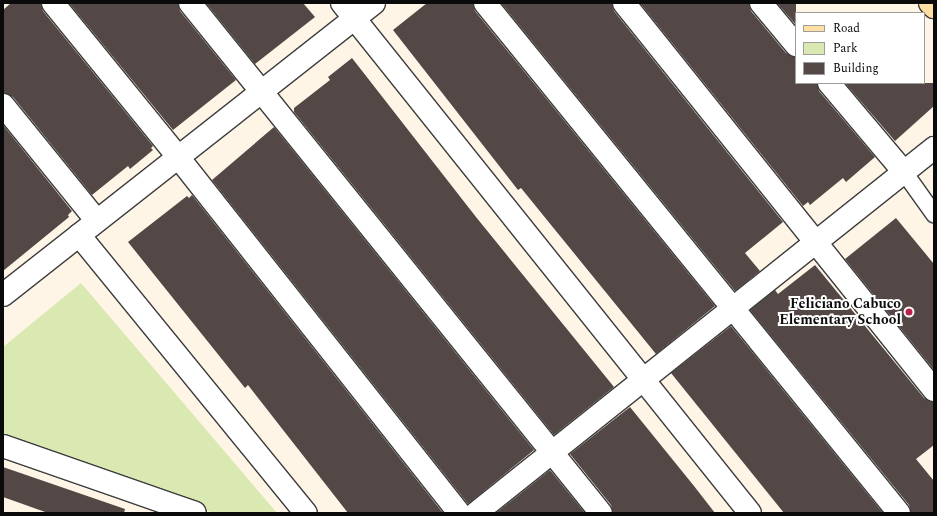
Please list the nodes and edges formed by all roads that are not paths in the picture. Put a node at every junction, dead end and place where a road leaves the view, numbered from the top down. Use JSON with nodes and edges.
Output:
{"nodes":[{"id":1,"x":53,"y":3,"type":"edge"},
{"id":2,"x":190,"y":3,"type":"edge"},
{"id":3,"x":374,"y":3,"type":"edge"},
{"id":4,"x":485,"y":3,"type":"edge"},
{"id":5,"x":624,"y":3,"type":"edge"},
{"id":6,"x":761,"y":3,"type":"edge"},
{"id":7,"x":930,"y":3,"type":"edge"},
{"id":8,"x":934,"y":7,"type":"edge"},
{"id":9,"x":348,"y":11,"type":"edge"},
{"id":10,"x":795,"y":43,"type":"edge"},
{"id":11,"x":830,"y":84,"type":"edge"},
{"id":12,"x":262,"y":92,"type":"junction"},
{"id":13,"x":3,"y":105,"type":"edge"},
{"id":14,"x":934,"y":148,"type":"edge"},
{"id":15,"x":178,"y":157,"type":"junction"},
{"id":16,"x":904,"y":172,"type":"junction"},
{"id":17,"x":934,"y":214,"type":"edge"},
{"id":18,"x":97,"y":221,"type":"junction"},
{"id":19,"x":79,"y":235,"type":"junction"},
{"id":20,"x":816,"y":241,"type":"junction"},
{"id":21,"x":6,"y":287,"type":"edge"},
{"id":22,"x":733,"y":308,"type":"junction"},
{"id":23,"x":643,"y":380,"type":"junction"},
{"id":24,"x":934,"y":390,"type":"edge"},
{"id":25,"x":3,"y":446,"type":"edge"},
{"id":26,"x":552,"y":452,"type":"junction"},
{"id":27,"x":304,"y":512,"type":"edge"},
{"id":28,"x":195,"y":513,"type":"edge"},
{"id":29,"x":459,"y":513,"type":"edge"},
{"id":30,"x":476,"y":513,"type":"edge"},
{"id":31,"x":601,"y":513,"type":"edge"},
{"id":32,"x":750,"y":513,"type":"edge"},
{"id":33,"x":898,"y":513,"type":"edge"}],
"edges":[{"from":1,"to":15,"type":"street"},
{"from":2,"to":12,"type":"street"},
{"from":3,"to":9,"type":"street"},
{"from":4,"to":22,"type":"street"},
{"from":5,"to":20,"type":"street"},
{"from":6,"to":10,"type":"street"},
{"from":7,"to":8,"type":"street"},
{"from":9,"to":12,"type":"street"},
{"from":9,"to":23,"type":"street"},
{"from":11,"to":16,"type":"street"},
{"from":12,"to":15,"type":"street"},
{"from":12,"to":26,"type":"street"},
{"from":13,"to":18,"type":"street"},
{"from":14,"to":16,"type":"street"},
{"from":15,"to":18,"type":"street"},
{"from":15,"to":29,"type":"street"},
{"from":16,"to":17,"type":"lane"},
{"from":16,"to":20,"type":"street"},
{"from":18,"to":19,"type":"street"},
{"from":19,"to":21,"type":"street"},
{"from":19,"to":27,"type":"street"},
{"from":20,"to":22,"type":"street"},
{"from":20,"to":24,"type":"street"},
{"from":22,"to":23,"type":"street"},
{"from":22,"to":33,"type":"street"},
{"from":23,"to":26,"type":"street"},
{"from":23,"to":32,"type":"street"},
{"from":25,"to":28,"type":"street"},
{"from":26,"to":30,"type":"street"},
{"from":26,"to":31,"type":"street"}]}
